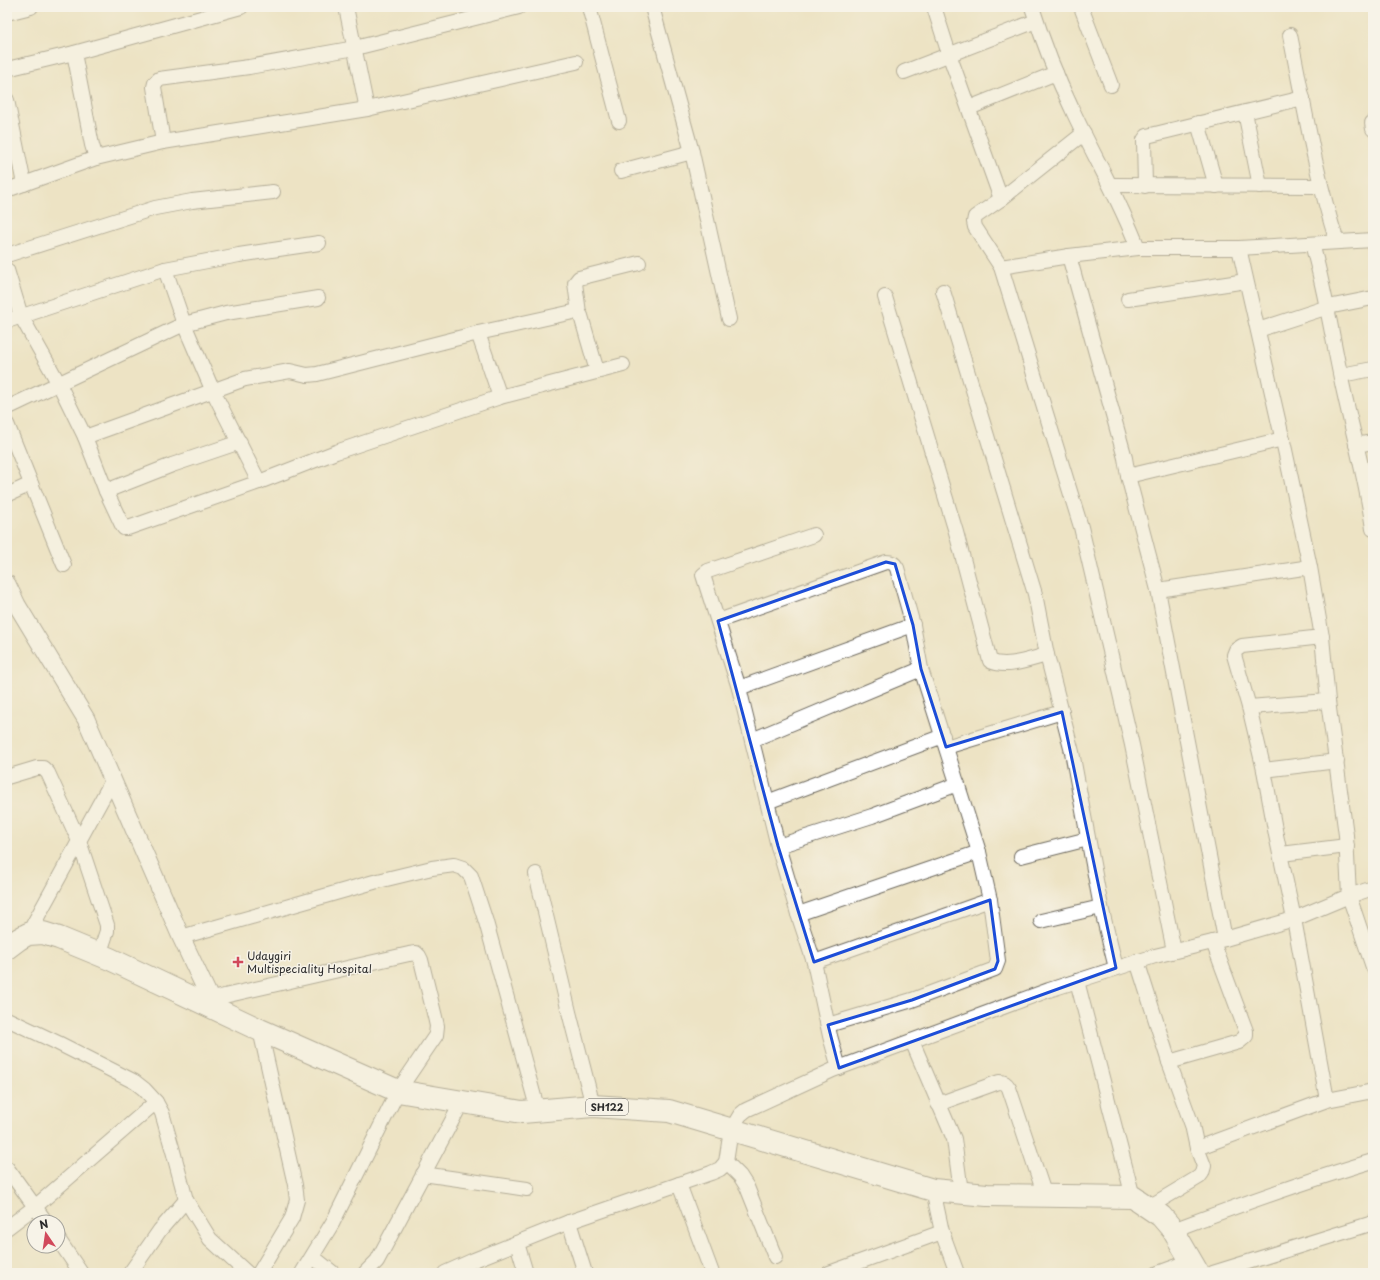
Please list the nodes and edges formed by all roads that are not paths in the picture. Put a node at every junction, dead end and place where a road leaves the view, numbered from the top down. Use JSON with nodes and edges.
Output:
{"nodes":[{"id":1,"x":32,"y":7,"type":"edge"},
{"id":2,"x":241,"y":7,"type":"edge"},
{"id":3,"x":346,"y":7,"type":"edge"},
{"id":4,"x":519,"y":7,"type":"edge"},
{"id":5,"x":589,"y":7,"type":"edge"},
{"id":6,"x":652,"y":7,"type":"edge"},
{"id":7,"x":934,"y":7,"type":"edge"},
{"id":8,"x":1032,"y":7,"type":"edge"},
{"id":9,"x":1081,"y":7,"type":"edge"},
{"id":10,"x":7,"y":13,"type":"edge"},
{"id":11,"x":1036,"y":21,"type":"junction"},
{"id":12,"x":1290,"y":35,"type":"dead end"},
{"id":13,"x":355,"y":48,"type":"junction"},
{"id":14,"x":74,"y":53,"type":"junction"},
{"id":15,"x":949,"y":54,"type":"junction"},
{"id":16,"x":576,"y":62,"type":"dead end"},
{"id":17,"x":7,"y":69,"type":"edge"},
{"id":18,"x":904,"y":72,"type":"dead end"},
{"id":19,"x":1056,"y":73,"type":"junction"},
{"id":20,"x":1111,"y":86,"type":"dead end"},
{"id":21,"x":1303,"y":98,"type":"junction"},
{"id":22,"x":7,"y":100,"type":"edge"},
{"id":23,"x":969,"y":108,"type":"junction"},
{"id":24,"x":367,"y":109,"type":"junction"},
{"id":25,"x":1245,"y":112,"type":"junction"},
{"id":26,"x":619,"y":121,"type":"dead end"},
{"id":27,"x":1198,"y":123,"type":"junction"},
{"id":28,"x":1084,"y":133,"type":"junction"},
{"id":29,"x":10,"y":135,"type":"edge"},
{"id":30,"x":163,"y":142,"type":"junction"},
{"id":31,"x":692,"y":152,"type":"junction"},
{"id":32,"x":96,"y":158,"type":"junction"},
{"id":33,"x":621,"y":171,"type":"dead end"},
{"id":34,"x":24,"y":184,"type":"junction"},
{"id":35,"x":1111,"y":185,"type":"junction"},
{"id":36,"x":1145,"y":186,"type":"junction"},
{"id":37,"x":1216,"y":186,"type":"junction"},
{"id":38,"x":1260,"y":186,"type":"junction"},
{"id":39,"x":1321,"y":186,"type":"junction"},
{"id":40,"x":7,"y":190,"type":"edge"},
{"id":41,"x":273,"y":192,"type":"dead end"},
{"id":42,"x":1001,"y":199,"type":"junction"},
{"id":43,"x":1373,"y":240,"type":"edge"},
{"id":44,"x":1337,"y":242,"type":"junction"},
{"id":45,"x":319,"y":243,"type":"dead end"},
{"id":46,"x":1312,"y":244,"type":"junction"},
{"id":47,"x":1138,"y":248,"type":"junction"},
{"id":48,"x":1239,"y":248,"type":"junction"},
{"id":49,"x":7,"y":256,"type":"edge"},
{"id":50,"x":1069,"y":256,"type":"junction"},
{"id":51,"x":996,"y":259,"type":"junction"},
{"id":52,"x":639,"y":263,"type":"dead end"},
{"id":53,"x":165,"y":269,"type":"junction"},
{"id":54,"x":7,"y":270,"type":"edge"},
{"id":55,"x":1246,"y":281,"type":"junction"},
{"id":56,"x":942,"y":291,"type":"dead end"},
{"id":57,"x":885,"y":297,"type":"dead end"},
{"id":58,"x":318,"y":298,"type":"dead end"},
{"id":59,"x":1373,"y":298,"type":"edge"},
{"id":60,"x":1128,"y":299,"type":"dead end"},
{"id":61,"x":1328,"y":307,"type":"junction"},
{"id":62,"x":579,"y":313,"type":"junction"},
{"id":63,"x":21,"y":316,"type":"junction"},
{"id":64,"x":729,"y":319,"type":"dead end"},
{"id":65,"x":7,"y":321,"type":"edge"},
{"id":66,"x":184,"y":324,"type":"junction"},
{"id":67,"x":1258,"y":330,"type":"junction"},
{"id":68,"x":478,"y":333,"type":"junction"},
{"id":69,"x":623,"y":365,"type":"dead end"},
{"id":70,"x":1373,"y":369,"type":"edge"},
{"id":71,"x":597,"y":371,"type":"junction"},
{"id":72,"x":1341,"y":375,"type":"junction"},
{"id":73,"x":59,"y":384,"type":"junction"},
{"id":74,"x":212,"y":389,"type":"junction"},
{"id":75,"x":500,"y":397,"type":"junction"},
{"id":76,"x":7,"y":408,"type":"edge"},
{"id":77,"x":7,"y":424,"type":"edge"},
{"id":78,"x":85,"y":436,"type":"junction"},
{"id":79,"x":1283,"y":439,"type":"junction"},
{"id":80,"x":240,"y":442,"type":"junction"},
{"id":81,"x":1373,"y":442,"type":"edge"},
{"id":82,"x":1356,"y":445,"type":"junction"},
{"id":83,"x":1128,"y":476,"type":"junction"},
{"id":84,"x":259,"y":482,"type":"junction"},
{"id":85,"x":31,"y":484,"type":"junction"},
{"id":86,"x":106,"y":491,"type":"junction"},
{"id":87,"x":7,"y":495,"type":"edge"},
{"id":88,"x":1372,"y":521,"type":"edge"},
{"id":89,"x":814,"y":535,"type":"dead end"},
{"id":90,"x":64,"y":566,"type":"dead end"},
{"id":91,"x":1310,"y":567,"type":"junction"},
{"id":92,"x":8,"y":586,"type":"edge"},
{"id":93,"x":1158,"y":590,"type":"junction"},
{"id":94,"x":718,"y":622,"type":"junction"},
{"id":95,"x":913,"y":625,"type":"junction"},
{"id":96,"x":1322,"y":638,"type":"junction"},
{"id":97,"x":1047,"y":655,"type":"junction"},
{"id":98,"x":921,"y":669,"type":"junction"},
{"id":99,"x":739,"y":688,"type":"junction"},
{"id":100,"x":1328,"y":701,"type":"junction"},
{"id":101,"x":1248,"y":707,"type":"junction"},
{"id":102,"x":1062,"y":712,"type":"junction"},
{"id":103,"x":752,"y":740,"type":"junction"},
{"id":104,"x":944,"y":742,"type":"junction"},
{"id":105,"x":1337,"y":761,"type":"junction"},
{"id":106,"x":1264,"y":770,"type":"junction"},
{"id":107,"x":7,"y":777,"type":"edge"},
{"id":108,"x":113,"y":779,"type":"junction"},
{"id":109,"x":958,"y":784,"type":"junction"},
{"id":110,"x":767,"y":802,"type":"junction"},
{"id":111,"x":1088,"y":839,"type":"junction"},
{"id":112,"x":79,"y":841,"type":"junction"},
{"id":113,"x":778,"y":846,"type":"junction"},
{"id":114,"x":1347,"y":846,"type":"junction"},
{"id":115,"x":979,"y":852,"type":"junction"},
{"id":116,"x":1281,"y":854,"type":"junction"},
{"id":117,"x":1021,"y":856,"type":"dead end"},
{"id":118,"x":536,"y":874,"type":"dead end"},
{"id":119,"x":1373,"y":888,"type":"edge"},
{"id":120,"x":1349,"y":896,"type":"junction"},
{"id":121,"x":990,"y":900,"type":"junction"},
{"id":122,"x":1101,"y":907,"type":"junction"},
{"id":123,"x":798,"y":914,"type":"junction"},
{"id":124,"x":1294,"y":919,"type":"junction"},
{"id":125,"x":1041,"y":921,"type":"dead end"},
{"id":126,"x":28,"y":934,"type":"junction"},
{"id":127,"x":181,"y":937,"type":"junction"},
{"id":128,"x":1219,"y":940,"type":"junction"},
{"id":129,"x":7,"y":948,"type":"edge"},
{"id":130,"x":1174,"y":951,"type":"junction"},
{"id":131,"x":98,"y":955,"type":"junction"},
{"id":132,"x":1138,"y":961,"type":"junction"},
{"id":133,"x":814,"y":962,"type":"junction"},
{"id":134,"x":1373,"y":967,"type":"edge"},
{"id":135,"x":1116,"y":968,"type":"junction"},
{"id":136,"x":1077,"y":981,"type":"junction"},
{"id":137,"x":213,"y":1004,"type":"junction"},
{"id":138,"x":7,"y":1019,"type":"edge"},
{"id":139,"x":828,"y":1025,"type":"junction"},
{"id":140,"x":260,"y":1030,"type":"junction"},
{"id":141,"x":912,"y":1041,"type":"junction"},
{"id":142,"x":1168,"y":1062,"type":"junction"},
{"id":143,"x":839,"y":1068,"type":"junction"},
{"id":144,"x":398,"y":1091,"type":"junction"},
{"id":145,"x":1373,"y":1091,"type":"edge"},
{"id":146,"x":1327,"y":1100,"type":"junction"},
{"id":147,"x":156,"y":1102,"type":"junction"},
{"id":148,"x":462,"y":1102,"type":"junction"},
{"id":149,"x":938,"y":1104,"type":"junction"},
{"id":150,"x":593,"y":1106,"type":"junction"},
{"id":151,"x":538,"y":1111,"type":"junction"},
{"id":152,"x":731,"y":1130,"type":"junction"},
{"id":153,"x":1197,"y":1148,"type":"junction"},
{"id":154,"x":1373,"y":1161,"type":"edge"},
{"id":155,"x":726,"y":1162,"type":"junction"},
{"id":156,"x":7,"y":1168,"type":"edge"},
{"id":157,"x":423,"y":1174,"type":"junction"},
{"id":158,"x":679,"y":1184,"type":"junction"},
{"id":159,"x":527,"y":1189,"type":"dead end"},
{"id":160,"x":933,"y":1190,"type":"junction"},
{"id":161,"x":961,"y":1192,"type":"junction"},
{"id":162,"x":1045,"y":1196,"type":"junction"},
{"id":163,"x":186,"y":1200,"type":"junction"},
{"id":164,"x":1141,"y":1202,"type":"junction"},
{"id":165,"x":36,"y":1206,"type":"junction"},
{"id":166,"x":41,"y":1214,"type":"edge"},
{"id":167,"x":569,"y":1222,"type":"junction"},
{"id":168,"x":1373,"y":1223,"type":"edge"},
{"id":169,"x":7,"y":1228,"type":"edge"},
{"id":170,"x":1173,"y":1230,"type":"junction"},
{"id":171,"x":942,"y":1232,"type":"junction"},
{"id":172,"x":517,"y":1243,"type":"junction"},
{"id":173,"x":66,"y":1251,"type":"edge"},
{"id":174,"x":312,"y":1257,"type":"junction"},
{"id":175,"x":775,"y":1257,"type":"dead end"},
{"id":176,"x":1194,"y":1267,"type":"edge"},
{"id":177,"x":463,"y":1269,"type":"edge"},
{"id":178,"x":81,"y":1273,"type":"edge"},
{"id":179,"x":130,"y":1273,"type":"edge"},
{"id":180,"x":247,"y":1273,"type":"edge"},
{"id":181,"x":259,"y":1273,"type":"edge"},
{"id":182,"x":302,"y":1273,"type":"edge"},
{"id":183,"x":332,"y":1273,"type":"edge"},
{"id":184,"x":365,"y":1273,"type":"edge"},
{"id":185,"x":445,"y":1273,"type":"edge"},
{"id":186,"x":526,"y":1273,"type":"edge"},
{"id":187,"x":585,"y":1273,"type":"edge"},
{"id":188,"x":712,"y":1273,"type":"edge"},
{"id":189,"x":829,"y":1273,"type":"edge"},
{"id":190,"x":957,"y":1273,"type":"edge"},
{"id":191,"x":1158,"y":1273,"type":"edge"},
{"id":192,"x":1213,"y":1273,"type":"edge"}],
"edges":[{"from":1,"to":10,"type":"street"},
{"from":2,"to":14,"type":"street"},
{"from":3,"to":13,"type":"street"},
{"from":4,"to":13,"type":"street"},
{"from":5,"to":26,"type":"street"},
{"from":6,"to":31,"type":"street"},
{"from":7,"to":15,"type":"street"},
{"from":8,"to":11,"type":"street"},
{"from":9,"to":20,"type":"street"},
{"from":11,"to":15,"type":"street"},
{"from":11,"to":19,"type":"street"},
{"from":12,"to":21,"type":"street"},
{"from":13,"to":24,"type":"street"},
{"from":13,"to":30,"type":"street"},
{"from":14,"to":17,"type":"street"},
{"from":14,"to":32,"type":"street"},
{"from":15,"to":18,"type":"street"},
{"from":15,"to":23,"type":"street"},
{"from":16,"to":24,"type":"street"},
{"from":19,"to":23,"type":"street"},
{"from":19,"to":28,"type":"street"},
{"from":21,"to":25,"type":"street"},
{"from":21,"to":39,"type":"street"},
{"from":22,"to":29,"type":"street"},
{"from":23,"to":42,"type":"street"},
{"from":24,"to":30,"type":"street"},
{"from":25,"to":27,"type":"street"},
{"from":25,"to":38,"type":"street"},
{"from":27,"to":36,"type":"street"},
{"from":27,"to":37,"type":"street"},
{"from":28,"to":35,"type":"street"},
{"from":28,"to":42,"type":"street"},
{"from":29,"to":34,"type":"street"},
{"from":30,"to":32,"type":"street"},
{"from":31,"to":33,"type":"street"},
{"from":31,"to":64,"type":"street"},
{"from":32,"to":34,"type":"street"},
{"from":34,"to":40,"type":"street"},
{"from":35,"to":36,"type":"street"},
{"from":35,"to":47,"type":"street"},
{"from":36,"to":37,"type":"street"},
{"from":37,"to":38,"type":"street"},
{"from":38,"to":39,"type":"street"},
{"from":39,"to":44,"type":"street"},
{"from":41,"to":49,"type":"street"},
{"from":42,"to":51,"type":"street"},
{"from":43,"to":44,"type":"street"},
{"from":44,"to":46,"type":"street"},
{"from":45,"to":53,"type":"street"},
{"from":46,"to":48,"type":"street"},
{"from":46,"to":61,"type":"street"},
{"from":47,"to":48,"type":"street"},
{"from":47,"to":50,"type":"street"},
{"from":48,"to":55,"type":"street"},
{"from":50,"to":51,"type":"street"},
{"from":50,"to":83,"type":"street"},
{"from":51,"to":130,"type":"street"},
{"from":52,"to":62,"type":"street"},
{"from":53,"to":63,"type":"street"},
{"from":53,"to":66,"type":"street"},
{"from":54,"to":63,"type":"street"},
{"from":55,"to":60,"type":"street"},
{"from":55,"to":67,"type":"street"},
{"from":56,"to":97,"type":"street"},
{"from":57,"to":97,"type":"street"},
{"from":58,"to":66,"type":"street"},
{"from":59,"to":61,"type":"street"},
{"from":61,"to":67,"type":"street"},
{"from":61,"to":72,"type":"street"},
{"from":62,"to":68,"type":"street"},
{"from":62,"to":71,"type":"street"},
{"from":63,"to":65,"type":"street"},
{"from":63,"to":73,"type":"street"},
{"from":66,"to":73,"type":"street"},
{"from":66,"to":74,"type":"street"},
{"from":67,"to":79,"type":"street"},
{"from":68,"to":74,"type":"street"},
{"from":68,"to":75,"type":"street"},
{"from":69,"to":71,"type":"street"},
{"from":70,"to":72,"type":"street"},
{"from":71,"to":75,"type":"street"},
{"from":72,"to":82,"type":"street"},
{"from":73,"to":76,"type":"street"},
{"from":73,"to":78,"type":"street"},
{"from":74,"to":78,"type":"street"},
{"from":74,"to":80,"type":"street"},
{"from":75,"to":84,"type":"street"},
{"from":77,"to":85,"type":"street"},
{"from":78,"to":86,"type":"street"},
{"from":79,"to":83,"type":"street"},
{"from":79,"to":91,"type":"street"},
{"from":80,"to":84,"type":"street"},
{"from":80,"to":86,"type":"street"},
{"from":81,"to":82,"type":"street"},
{"from":82,"to":88,"type":"street"},
{"from":83,"to":93,"type":"street"},
{"from":84,"to":86,"type":"street"},
{"from":85,"to":87,"type":"street"},
{"from":85,"to":90,"type":"street"},
{"from":89,"to":94,"type":"street"},
{"from":91,"to":93,"type":"street"},
{"from":91,"to":96,"type":"street"},
{"from":92,"to":108,"type":"street"},
{"from":93,"to":128,"type":"street"},
{"from":94,"to":95,"type":"street"},
{"from":94,"to":99,"type":"street"},
{"from":95,"to":98,"type":"street"},
{"from":95,"to":99,"type":"street"},
{"from":96,"to":100,"type":"street"},
{"from":96,"to":101,"type":"street"},
{"from":97,"to":102,"type":"street"},
{"from":98,"to":103,"type":"street"},
{"from":98,"to":104,"type":"street"},
{"from":99,"to":103,"type":"street"},
{"from":100,"to":101,"type":"street"},
{"from":100,"to":105,"type":"street"},
{"from":101,"to":106,"type":"street"},
{"from":102,"to":104,"type":"street"},
{"from":102,"to":111,"type":"street"},
{"from":103,"to":110,"type":"street"},
{"from":104,"to":109,"type":"street"},
{"from":104,"to":110,"type":"street"},
{"from":105,"to":106,"type":"street"},
{"from":105,"to":114,"type":"street"},
{"from":106,"to":116,"type":"street"},
{"from":107,"to":112,"type":"street"},
{"from":108,"to":112,"type":"street"},
{"from":108,"to":127,"type":"street"},
{"from":109,"to":113,"type":"street"},
{"from":109,"to":115,"type":"street"},
{"from":110,"to":113,"type":"street"},
{"from":111,"to":117,"type":"street"},
{"from":111,"to":122,"type":"street"},
{"from":112,"to":126,"type":"street"},
{"from":112,"to":131,"type":"street"},
{"from":113,"to":123,"type":"street"},
{"from":114,"to":116,"type":"street"},
{"from":114,"to":120,"type":"street"},
{"from":115,"to":121,"type":"street"},
{"from":115,"to":123,"type":"street"},
{"from":116,"to":124,"type":"street"},
{"from":118,"to":150,"type":"street"},
{"from":119,"to":120,"type":"street"},
{"from":120,"to":124,"type":"street"},
{"from":120,"to":134,"type":"street"},
{"from":121,"to":133,"type":"street"},
{"from":121,"to":139,"type":"street"},
{"from":122,"to":125,"type":"street"},
{"from":122,"to":135,"type":"street"},
{"from":123,"to":133,"type":"street"},
{"from":124,"to":128,"type":"street"},
{"from":124,"to":146,"type":"street"},
{"from":126,"to":129,"type":"main road"},
{"from":126,"to":131,"type":"main road","number":"SH122"},
{"from":127,"to":137,"type":"street"},
{"from":127,"to":151,"type":"street"},
{"from":128,"to":130,"type":"street"},
{"from":128,"to":142,"type":"street"},
{"from":130,"to":132,"type":"street"},
{"from":131,"to":137,"type":"main road","number":"SH122"},
{"from":132,"to":135,"type":"street"},
{"from":132,"to":142,"type":"street"},
{"from":133,"to":139,"type":"street"},
{"from":135,"to":136,"type":"street"},
{"from":136,"to":141,"type":"street"},
{"from":136,"to":164,"type":"street"},
{"from":137,"to":140,"type":"main road","number":"SH122"},
{"from":137,"to":144,"type":"street"},
{"from":138,"to":147,"type":"street"},
{"from":139,"to":143,"type":"street"},
{"from":140,"to":144,"type":"main road","number":"SH122"},
{"from":140,"to":181,"type":"street"},
{"from":141,"to":143,"type":"street"},
{"from":141,"to":149,"type":"street"},
{"from":142,"to":153,"type":"street"},
{"from":143,"to":152,"type":"street"},
{"from":144,"to":148,"type":"main road","number":"SH122"},
{"from":144,"to":174,"type":"street"},
{"from":145,"to":146,"type":"street"},
{"from":146,"to":153,"type":"street"},
{"from":147,"to":163,"type":"street"},
{"from":147,"to":165,"type":"street"},
{"from":148,"to":151,"type":"main road","number":"SH122"},
{"from":148,"to":157,"type":"street"},
{"from":149,"to":161,"type":"street"},
{"from":149,"to":162,"type":"street"},
{"from":150,"to":151,"type":"main road","number":"SH122"},
{"from":150,"to":152,"type":"main road","number":"SH122"},
{"from":152,"to":155,"type":"street"},
{"from":152,"to":160,"type":"main road","number":"SH122"},
{"from":153,"to":164,"type":"street"},
{"from":154,"to":170,"type":"street"},
{"from":155,"to":158,"type":"street"},
{"from":155,"to":175,"type":"street"},
{"from":156,"to":165,"type":"street"},
{"from":157,"to":159,"type":"street"},
{"from":157,"to":184,"type":"street"},
{"from":158,"to":167,"type":"street"},
{"from":158,"to":188,"type":"street"},
{"from":160,"to":161,"type":"main road","number":"SH122"},
{"from":160,"to":171,"type":"street"},
{"from":161,"to":162,"type":"main road","number":"SH122"},
{"from":162,"to":164,"type":"main road","number":"SH122"},
{"from":163,"to":179,"type":"street"},
{"from":163,"to":180,"type":"street"},
{"from":164,"to":170,"type":"main road"},
{"from":165,"to":166,"type":"street"},
{"from":165,"to":169,"type":"street"},
{"from":167,"to":172,"type":"street"},
{"from":167,"to":187,"type":"street"},
{"from":168,"to":192,"type":"street"},
{"from":170,"to":176,"type":"main road"},
{"from":171,"to":189,"type":"street"},
{"from":171,"to":190,"type":"street"},
{"from":172,"to":177,"type":"street"},
{"from":172,"to":186,"type":"street"},
{"from":173,"to":178,"type":"street"},
{"from":174,"to":182,"type":"street"},
{"from":174,"to":183,"type":"street"},
{"from":176,"to":191,"type":"street"},
{"from":177,"to":185,"type":"street"}]}
